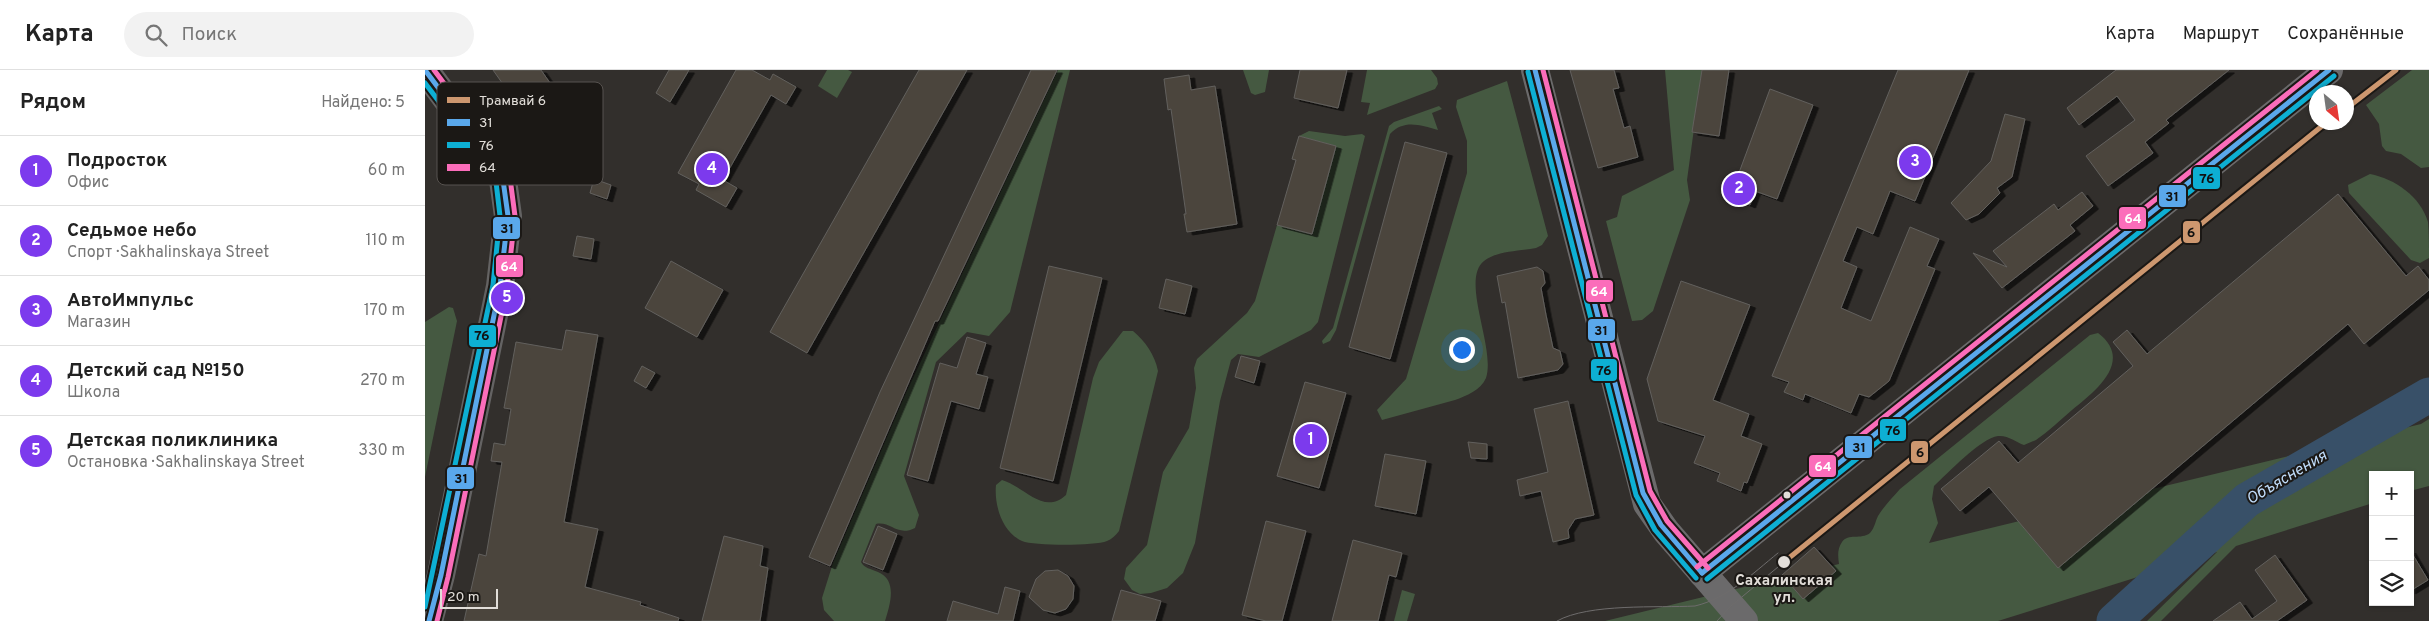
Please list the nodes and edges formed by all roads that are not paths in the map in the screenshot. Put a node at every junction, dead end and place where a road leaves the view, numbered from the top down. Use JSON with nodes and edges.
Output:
{"nodes":[{"id":1,"x":425,"y":70,"type":"edge"},
{"id":2,"x":1535,"y":70,"type":"edge"},
{"id":3,"x":2329,"y":70,"type":"edge"},
{"id":4,"x":437,"y":86,"type":"edge"},
{"id":5,"x":504,"y":185,"type":"edge"},
{"id":6,"x":1702,"y":572,"type":"junction"},
{"id":7,"x":429,"y":621,"type":"edge"},
{"id":8,"x":1744,"y":621,"type":"edge"}],
"edges":[{"from":1,"to":4,"type":"main road"},
{"from":2,"to":6,"type":"main road"},
{"from":3,"to":6,"type":"main road"},
{"from":5,"to":7,"type":"main road"},
{"from":6,"to":8,"type":"main road"}]}
